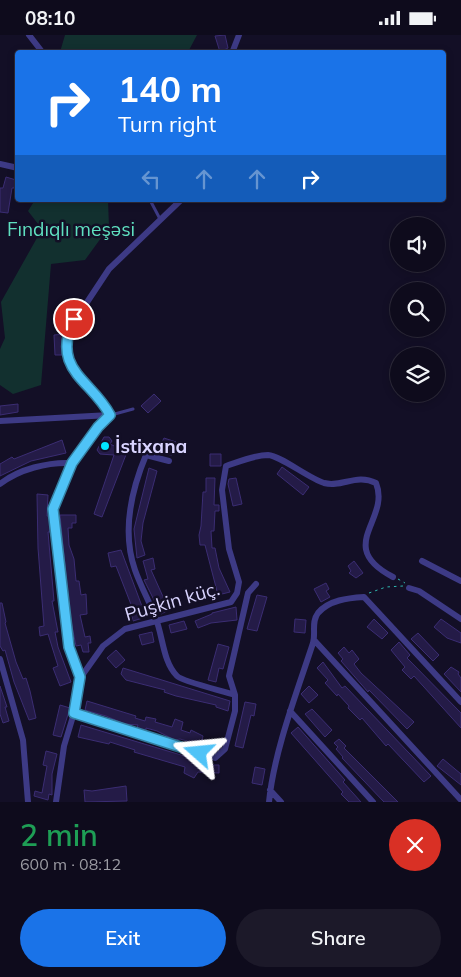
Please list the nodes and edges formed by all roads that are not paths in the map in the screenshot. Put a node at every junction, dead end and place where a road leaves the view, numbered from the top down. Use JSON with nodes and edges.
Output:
{"nodes":[{"id":1,"x":29,"y":35,"type":"edge"},
{"id":2,"x":239,"y":35,"type":"edge"},
{"id":3,"x":41,"y":50,"type":"edge"},
{"id":4,"x":233,"y":50,"type":"edge"},
{"id":5,"x":0,"y":164,"type":"edge"},
{"id":6,"x":15,"y":167,"type":"edge"},
{"id":7,"x":151,"y":202,"type":"edge"},
{"id":8,"x":179,"y":202,"type":"edge"},
{"id":9,"x":160,"y":223,"type":"junction"},
{"id":10,"x":133,"y":409,"type":"dead end"},
{"id":11,"x":110,"y":415,"type":"junction"},
{"id":12,"x":0,"y":421,"type":"edge"},
{"id":13,"x":169,"y":461,"type":"dead end"},
{"id":14,"x":72,"y":463,"type":"junction"},
{"id":15,"x":0,"y":484,"type":"edge"},
{"id":16,"x":422,"y":561,"type":"dead end"},
{"id":17,"x":393,"y":577,"type":"road end"},
{"id":18,"x":461,"y":581,"type":"edge"},
{"id":19,"x":256,"y":584,"type":"dead end"},
{"id":20,"x":409,"y":587,"type":"road end"},
{"id":21,"x":461,"y":619,"type":"edge"},
{"id":22,"x":157,"y":620,"type":"junction"},
{"id":23,"x":314,"y":640,"type":"junction"},
{"id":24,"x":0,"y":659,"type":"edge"},
{"id":25,"x":80,"y":677,"type":"junction"},
{"id":26,"x":235,"y":695,"type":"junction"},
{"id":27,"x":461,"y":701,"type":"edge"},
{"id":28,"x":290,"y":711,"type":"junction"},
{"id":29,"x":74,"y":713,"type":"junction"},
{"id":30,"x":270,"y":790,"type":"junction"},
{"id":31,"x":461,"y":800,"type":"edge"},
{"id":32,"x":28,"y":802,"type":"edge"},
{"id":33,"x":56,"y":802,"type":"edge"},
{"id":34,"x":269,"y":802,"type":"edge"},
{"id":35,"x":281,"y":802,"type":"edge"},
{"id":36,"x":372,"y":802,"type":"edge"}],
"edges":[{"from":1,"to":3,"type":"street"},
{"from":2,"to":4,"type":"street"},
{"from":5,"to":6,"type":"street"},
{"from":7,"to":9,"type":"lane"},
{"from":8,"to":9,"type":"street"},
{"from":9,"to":11,"type":"street"},
{"from":10,"to":11,"type":"lane"},
{"from":11,"to":12,"type":"street"},
{"from":11,"to":14,"type":"street"},
{"from":13,"to":22,"type":"street"},
{"from":14,"to":15,"type":"street"},
{"from":14,"to":25,"type":"street"},
{"from":16,"to":18,"type":"street"},
{"from":17,"to":22,"type":"street","name":"Puşkin küç."},
{"from":19,"to":26,"type":"street"},
{"from":20,"to":21,"type":"street"},
{"from":22,"to":25,"type":"street","name":"Puşkin küç."},
{"from":22,"to":26,"type":"street"},
{"from":23,"to":27,"type":"street"},
{"from":23,"to":28,"type":"street"},
{"from":23,"to":31,"type":"street"},
{"from":24,"to":32,"type":"street"},
{"from":25,"to":29,"type":"street"},
{"from":26,"to":29,"type":"street"},
{"from":28,"to":30,"type":"street"},
{"from":28,"to":36,"type":"street"},
{"from":29,"to":33,"type":"street"},
{"from":30,"to":34,"type":"street"},
{"from":30,"to":35,"type":"street"}]}
